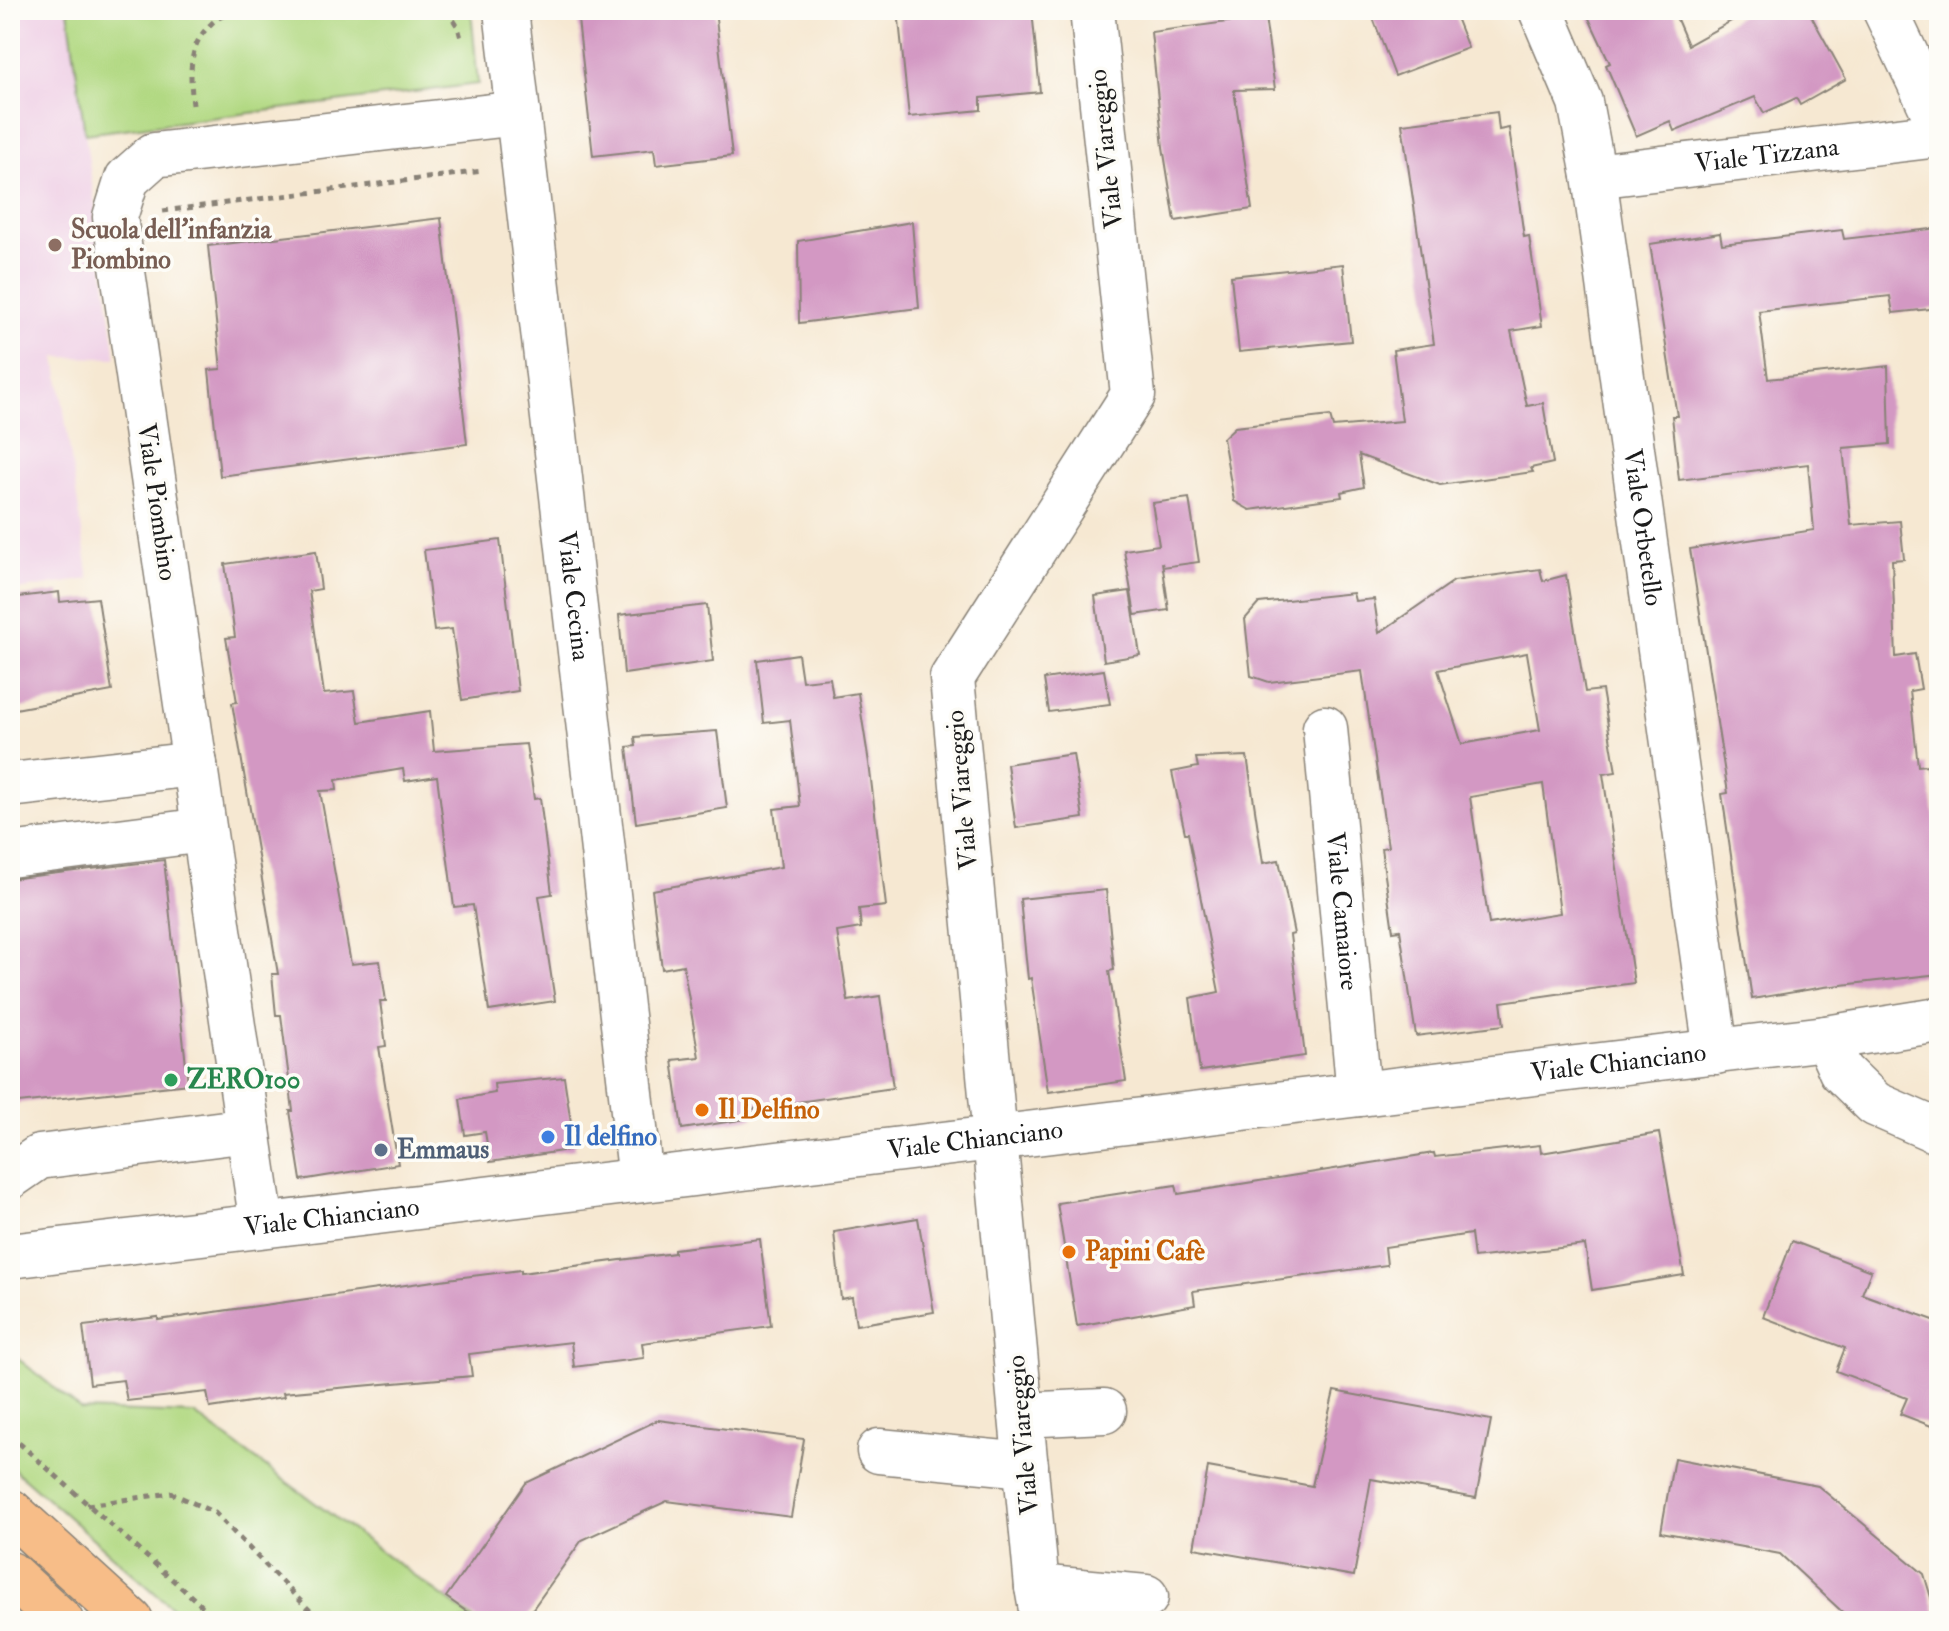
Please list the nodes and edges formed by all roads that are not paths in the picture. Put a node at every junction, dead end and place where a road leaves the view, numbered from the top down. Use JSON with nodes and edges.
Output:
{"nodes":[{"id":1,"x":506,"y":10,"type":"edge"},
{"id":2,"x":1092,"y":10,"type":"edge"},
{"id":3,"x":1541,"y":10,"type":"edge"},
{"id":4,"x":1885,"y":10,"type":"edge"},
{"id":5,"x":518,"y":113,"type":"junction"},
{"id":6,"x":1939,"y":124,"type":"edge"},
{"id":7,"x":1939,"y":135,"type":"edge"},
{"id":8,"x":1594,"y":176,"type":"junction"},
{"id":9,"x":1325,"y":728,"type":"dead end"},
{"id":10,"x":195,"y":764,"type":"junction"},
{"id":11,"x":10,"y":785,"type":"edge"},
{"id":12,"x":204,"y":830,"type":"junction"},
{"id":13,"x":10,"y":855,"type":"edge"},
{"id":14,"x":1939,"y":1020,"type":"edge"},
{"id":15,"x":1826,"y":1038,"type":"junction"},
{"id":16,"x":1716,"y":1052,"type":"junction"},
{"id":17,"x":1359,"y":1094,"type":"junction"},
{"id":18,"x":248,"y":1130,"type":"junction"},
{"id":19,"x":1939,"y":1132,"type":"edge"},
{"id":20,"x":995,"y":1138,"type":"junction"},
{"id":21,"x":10,"y":1177,"type":"edge"},
{"id":22,"x":641,"y":1180,"type":"junction"},
{"id":23,"x":262,"y":1225,"type":"junction"},
{"id":24,"x":11,"y":1253,"type":"edge"},
{"id":25,"x":1104,"y":1411,"type":"dead end"},
{"id":26,"x":1021,"y":1415,"type":"junction"},
{"id":27,"x":879,"y":1451,"type":"dead end"},
{"id":28,"x":1026,"y":1465,"type":"junction"},
{"id":29,"x":10,"y":1511,"type":"edge"},
{"id":30,"x":10,"y":1574,"type":"edge"},
{"id":31,"x":1146,"y":1597,"type":"dead end"},
{"id":32,"x":1040,"y":1604,"type":"edge"},
{"id":33,"x":61,"y":1621,"type":"edge"},
{"id":34,"x":131,"y":1621,"type":"edge"}],
"edges":[{"from":1,"to":5,"type":"street","name":"Viale Cecina"},
{"from":2,"to":20,"type":"street","name":"Viale Viareggio"},
{"from":3,"to":8,"type":"street","name":"Viale Orbetello"},
{"from":4,"to":6,"type":"street"},
{"from":5,"to":10,"type":"street","name":"Viale Piombino"},
{"from":5,"to":22,"type":"street","name":"Viale Cecina"},
{"from":7,"to":8,"type":"street","name":"Viale Tizzana"},
{"from":8,"to":16,"type":"street","name":"Viale Orbetello"},
{"from":9,"to":17,"type":"street","name":"Viale Camaiore"},
{"from":10,"to":11,"type":"street"},
{"from":10,"to":12,"type":"street","name":"Viale Piombino"},
{"from":12,"to":13,"type":"street"},
{"from":12,"to":18,"type":"street","name":"Viale Piombino"},
{"from":14,"to":15,"type":"street","name":"Viale Chianciano"},
{"from":15,"to":16,"type":"street","name":"Viale Chianciano"},
{"from":15,"to":19,"type":"street"},
{"from":16,"to":17,"type":"street","name":"Viale Chianciano"},
{"from":17,"to":20,"type":"street","name":"Viale Chianciano"},
{"from":18,"to":21,"type":"street"},
{"from":18,"to":23,"type":"street","name":"Viale Piombino"},
{"from":20,"to":22,"type":"street","name":"Viale Chianciano"},
{"from":20,"to":26,"type":"street","name":"Viale Viareggio"},
{"from":22,"to":23,"type":"street","name":"Viale Chianciano"},
{"from":23,"to":24,"type":"street","name":"Viale Chianciano"},
{"from":25,"to":26,"type":"street"},
{"from":26,"to":28,"type":"street","name":"Viale Viareggio"},
{"from":27,"to":28,"type":"street"},
{"from":28,"to":32,"type":"street","name":"Viale Viareggio"},
{"from":29,"to":34,"type":"main road"},
{"from":30,"to":33,"type":"main road"},
{"from":31,"to":32,"type":"street"}]}
